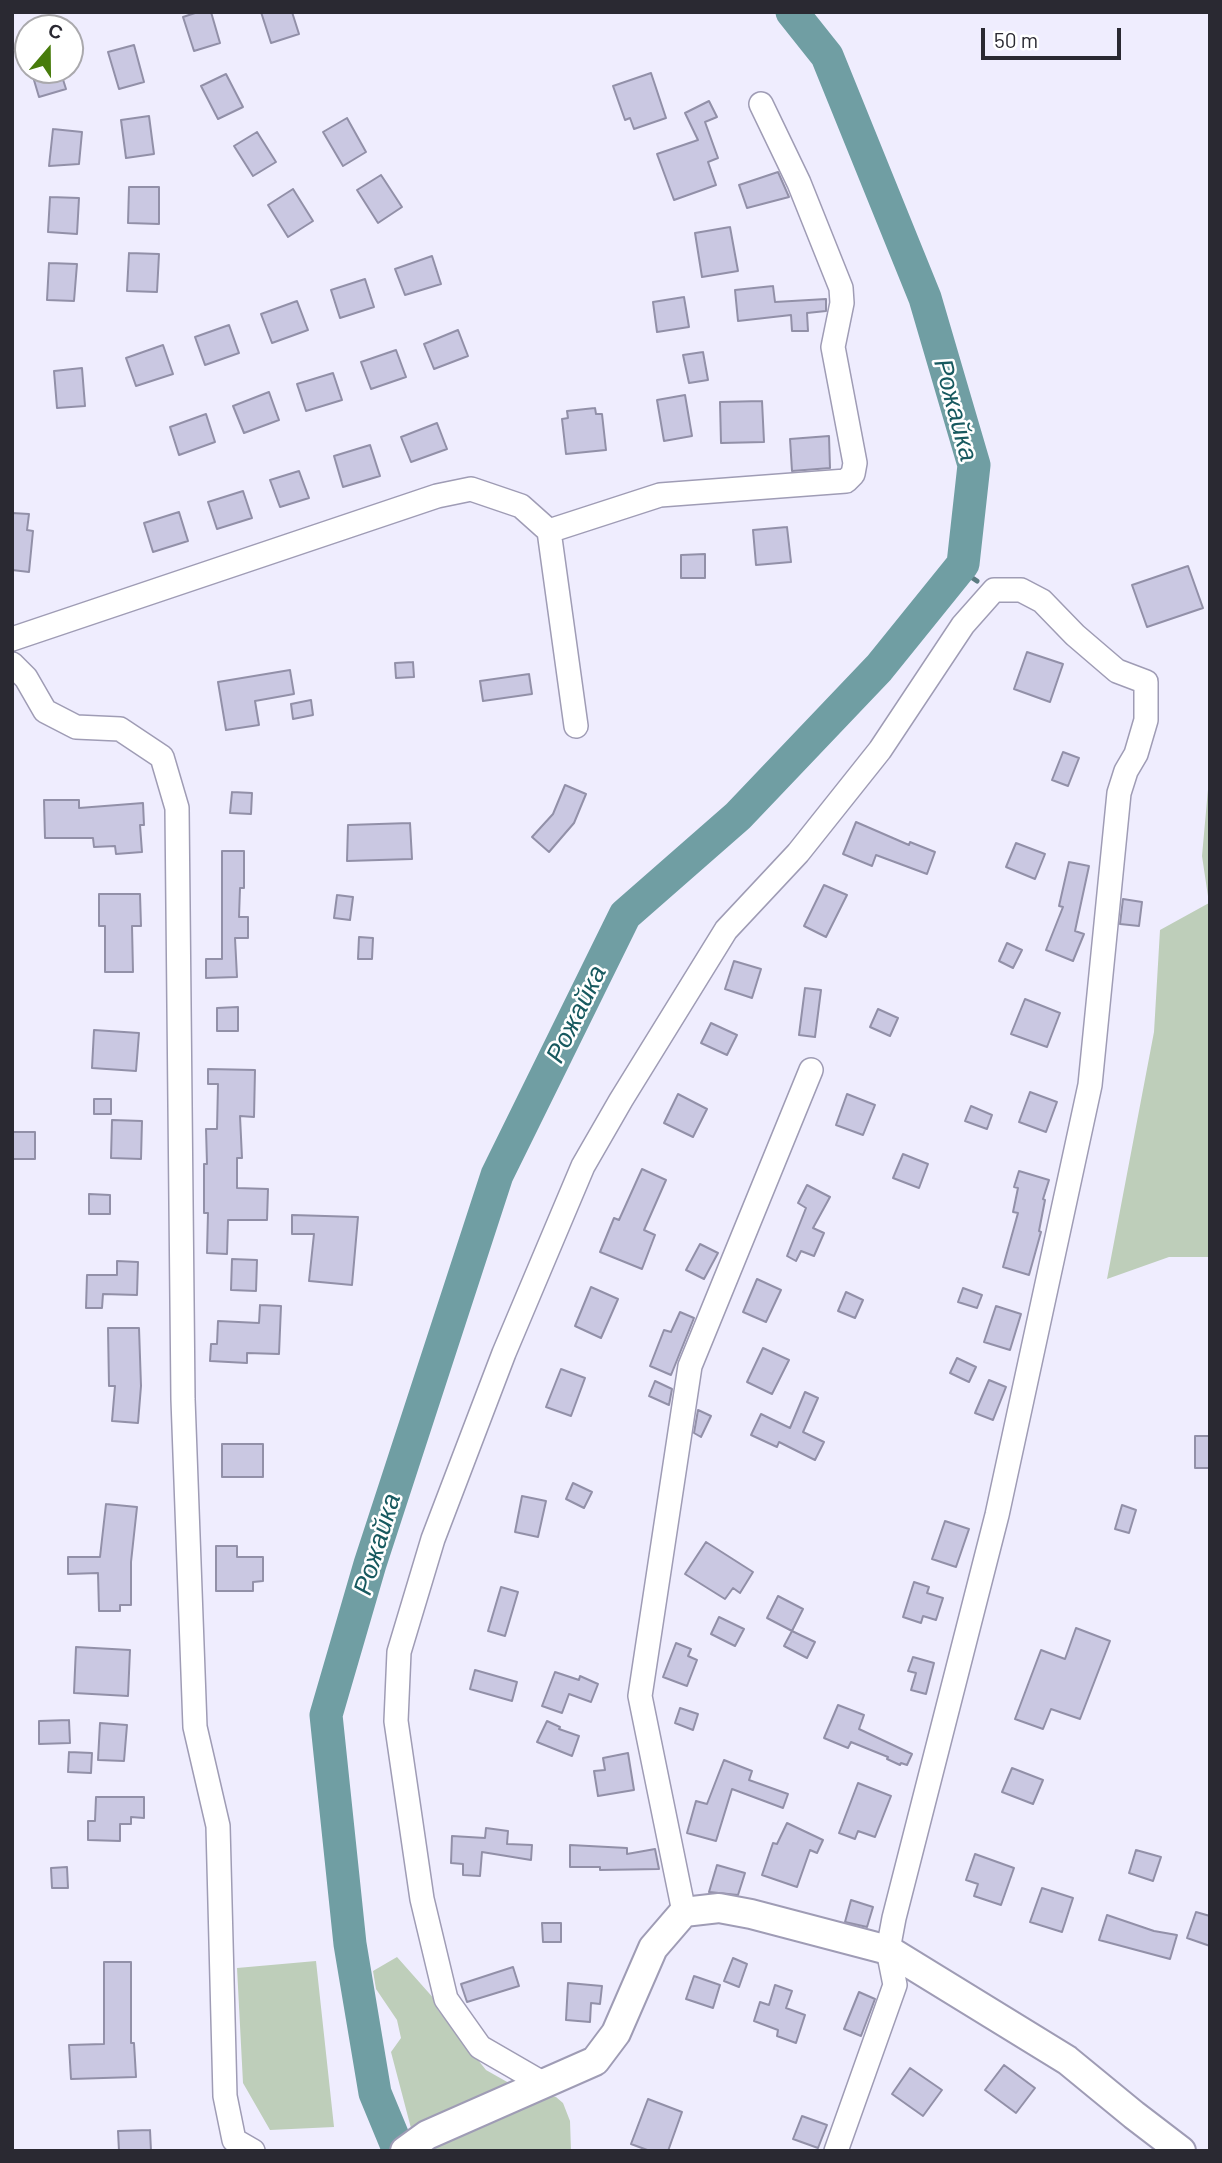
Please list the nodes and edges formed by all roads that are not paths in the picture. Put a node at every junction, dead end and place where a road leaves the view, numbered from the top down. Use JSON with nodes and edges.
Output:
{"nodes":[{"id":1,"x":761,"y":104,"type":"dead end"},
{"id":2,"x":549,"y":531,"type":"junction"},
{"id":3,"x":12,"y":639,"type":"edge"},
{"id":4,"x":12,"y":664,"type":"edge"},
{"id":5,"x":576,"y":726,"type":"dead end"},
{"id":6,"x":811,"y":1070,"type":"dead end"},
{"id":7,"x":684,"y":1912,"type":"junction"},
{"id":8,"x":888,"y":1950,"type":"junction"},
{"id":9,"x":544,"y":2084,"type":"junction"},
{"id":10,"x":416,"y":2143,"type":"edge"},
{"id":11,"x":240,"y":2147,"type":"edge"},
{"id":12,"x":836,"y":2151,"type":"edge"},
{"id":13,"x":1181,"y":2151,"type":"edge"}],
"edges":[{"from":1,"to":2,"type":"street"},
{"from":2,"to":3,"type":"street"},
{"from":2,"to":5,"type":"street"},
{"from":4,"to":11,"type":"street"},
{"from":6,"to":7,"type":"street"},
{"from":7,"to":8,"type":"street"},
{"from":7,"to":9,"type":"street"},
{"from":8,"to":9,"type":"street"},
{"from":8,"to":12,"type":"street"},
{"from":8,"to":13,"type":"street"},
{"from":9,"to":10,"type":"street"}]}
